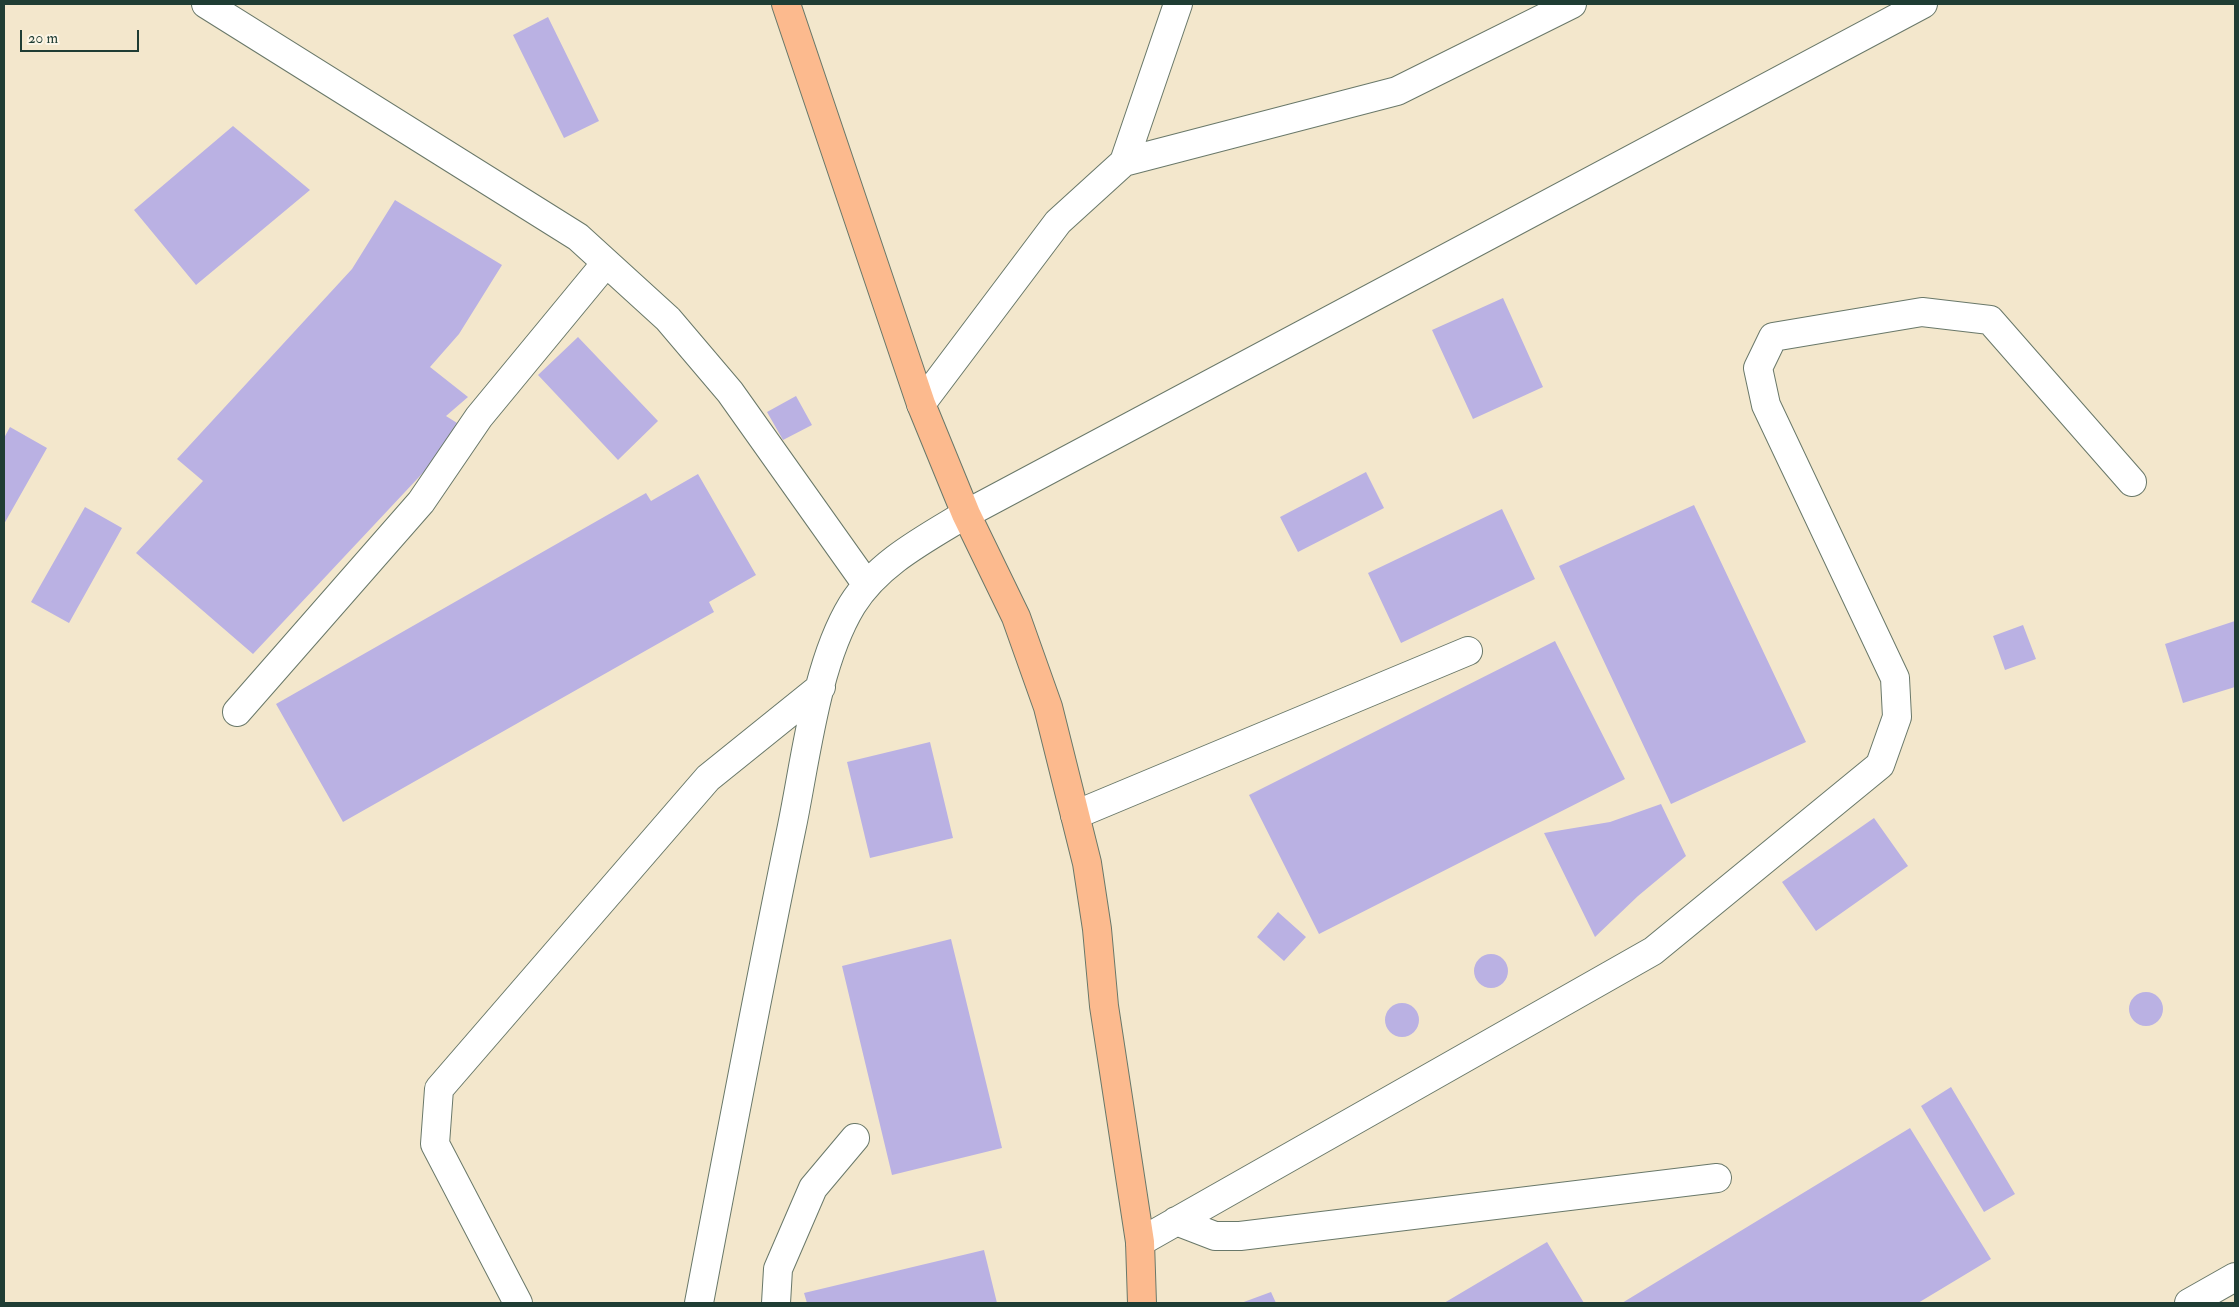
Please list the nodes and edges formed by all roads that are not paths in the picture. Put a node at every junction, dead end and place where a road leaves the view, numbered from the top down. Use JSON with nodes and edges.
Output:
{"nodes":[{"id":1,"x":206,"y":4,"type":"edge"},
{"id":2,"x":786,"y":4,"type":"edge"},
{"id":3,"x":1178,"y":4,"type":"edge"},
{"id":4,"x":1572,"y":4,"type":"edge"},
{"id":5,"x":1923,"y":4,"type":"edge"},
{"id":6,"x":1124,"y":162,"type":"junction"},
{"id":7,"x":606,"y":263,"type":"junction"},
{"id":8,"x":920,"y":404,"type":"junction"},
{"id":9,"x":2132,"y":482,"type":"dead end"},
{"id":10,"x":966,"y":514,"type":"junction"},
{"id":11,"x":868,"y":585,"type":"junction"},
{"id":12,"x":1468,"y":651,"type":"dead end"},
{"id":13,"x":821,"y":687,"type":"junction"},
{"id":14,"x":237,"y":712,"type":"dead end"},
{"id":15,"x":1075,"y":815,"type":"junction"},
{"id":16,"x":855,"y":1138,"type":"dead end"},
{"id":17,"x":1717,"y":1178,"type":"dead end"},
{"id":18,"x":1176,"y":1221,"type":"junction"},
{"id":19,"x":1140,"y":1242,"type":"junction"},
{"id":20,"x":2235,"y":1278,"type":"edge"},
{"id":21,"x":518,"y":1303,"type":"edge"},
{"id":22,"x":699,"y":1303,"type":"edge"},
{"id":23,"x":776,"y":1303,"type":"edge"},
{"id":24,"x":1142,"y":1303,"type":"edge"},
{"id":25,"x":2189,"y":1303,"type":"edge"}],
"edges":[{"from":1,"to":7,"type":"street"},
{"from":2,"to":8,"type":"main road"},
{"from":3,"to":6,"type":"street"},
{"from":4,"to":6,"type":"street"},
{"from":5,"to":10,"type":"street"},
{"from":6,"to":8,"type":"street"},
{"from":7,"to":11,"type":"street"},
{"from":7,"to":14,"type":"street"},
{"from":8,"to":10,"type":"main road"},
{"from":9,"to":18,"type":"street"},
{"from":10,"to":11,"type":"street"},
{"from":10,"to":15,"type":"main road"},
{"from":11,"to":13,"type":"street"},
{"from":12,"to":15,"type":"street"},
{"from":13,"to":21,"type":"street"},
{"from":13,"to":22,"type":"street"},
{"from":15,"to":19,"type":"main road"},
{"from":16,"to":23,"type":"street"},
{"from":17,"to":18,"type":"street"},
{"from":18,"to":19,"type":"street"},
{"from":19,"to":24,"type":"main road"},
{"from":20,"to":25,"type":"street"}]}
